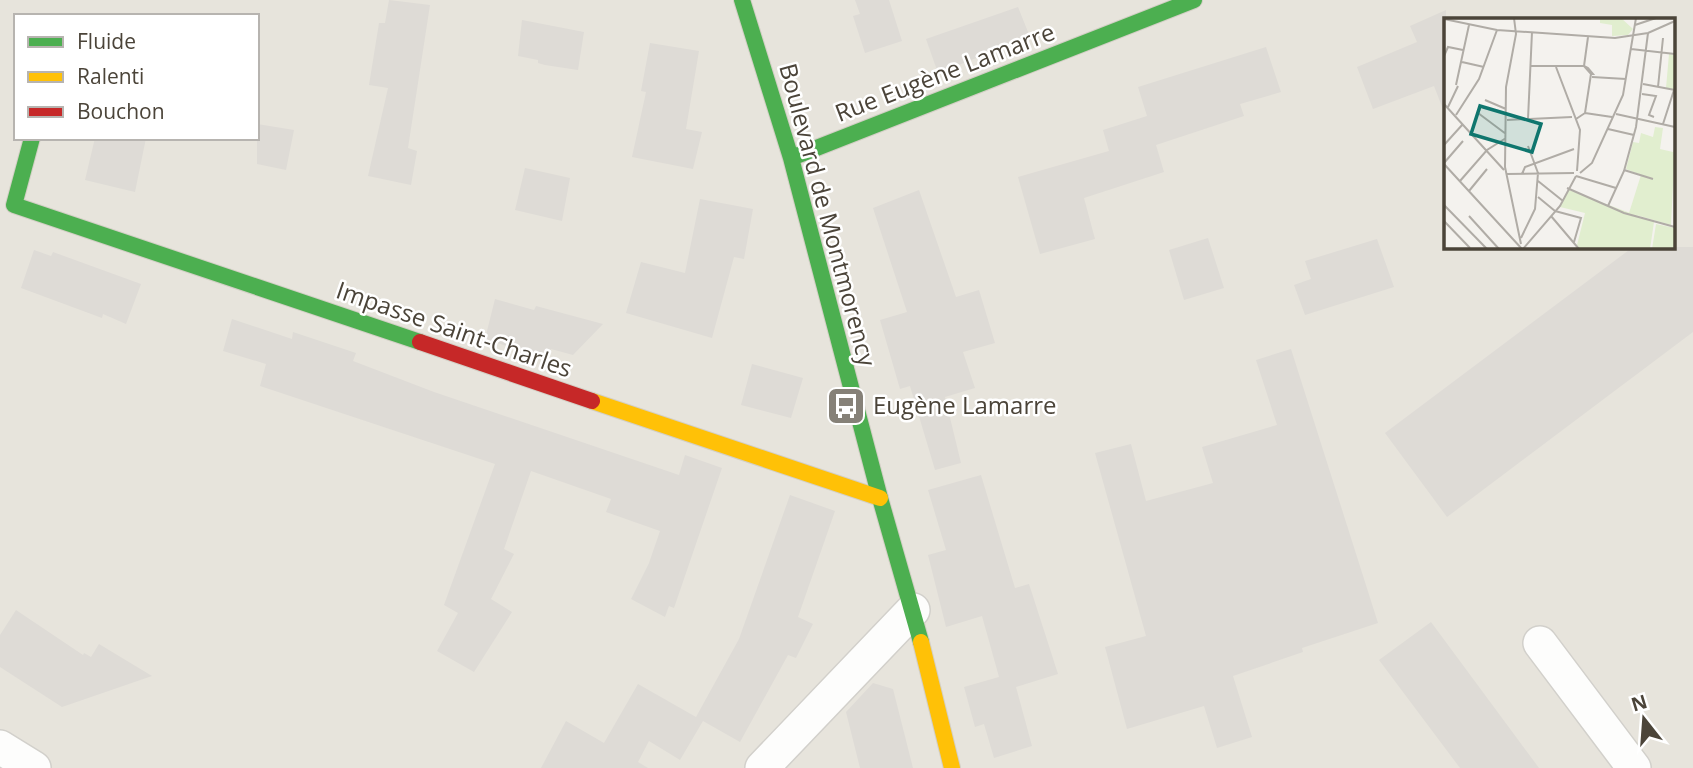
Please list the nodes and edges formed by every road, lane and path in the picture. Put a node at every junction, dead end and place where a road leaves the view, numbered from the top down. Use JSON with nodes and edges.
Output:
{"nodes":[{"id":1,"x":742,"y":0,"type":"edge"},
{"id":2,"x":1194,"y":0,"type":"edge"},
{"id":3,"x":31,"y":140,"type":"edge"},
{"id":4,"x":791,"y":158,"type":"junction"},
{"id":5,"x":880,"y":498,"type":"junction"},
{"id":6,"x":914,"y":610,"type":"junction"},
{"id":7,"x":1540,"y":643,"type":"dead end"},
{"id":8,"x":0,"y":747,"type":"edge"},
{"id":9,"x":34,"y":768,"type":"edge"},
{"id":10,"x":762,"y":768,"type":"edge"},
{"id":11,"x":952,"y":768,"type":"edge"},
{"id":12,"x":1634,"y":768,"type":"edge"}],
"edges":[{"from":1,"to":4,"type":"street","name":"Boulevard de Montmorency"},
{"from":2,"to":4,"type":"street","name":"Rue Eugène Lamarre"},
{"from":3,"to":5,"type":"street","name":"Impasse Saint-Charles"},
{"from":4,"to":5,"type":"street","name":"Boulevard de Montmorency"},
{"from":5,"to":6,"type":"street","name":"Boulevard de Montmorency"},
{"from":6,"to":10,"type":"street"},
{"from":6,"to":11,"type":"street","name":"Boulevard de Montmorency"},
{"from":7,"to":12,"type":"street"},
{"from":8,"to":9,"type":"street"}]}
